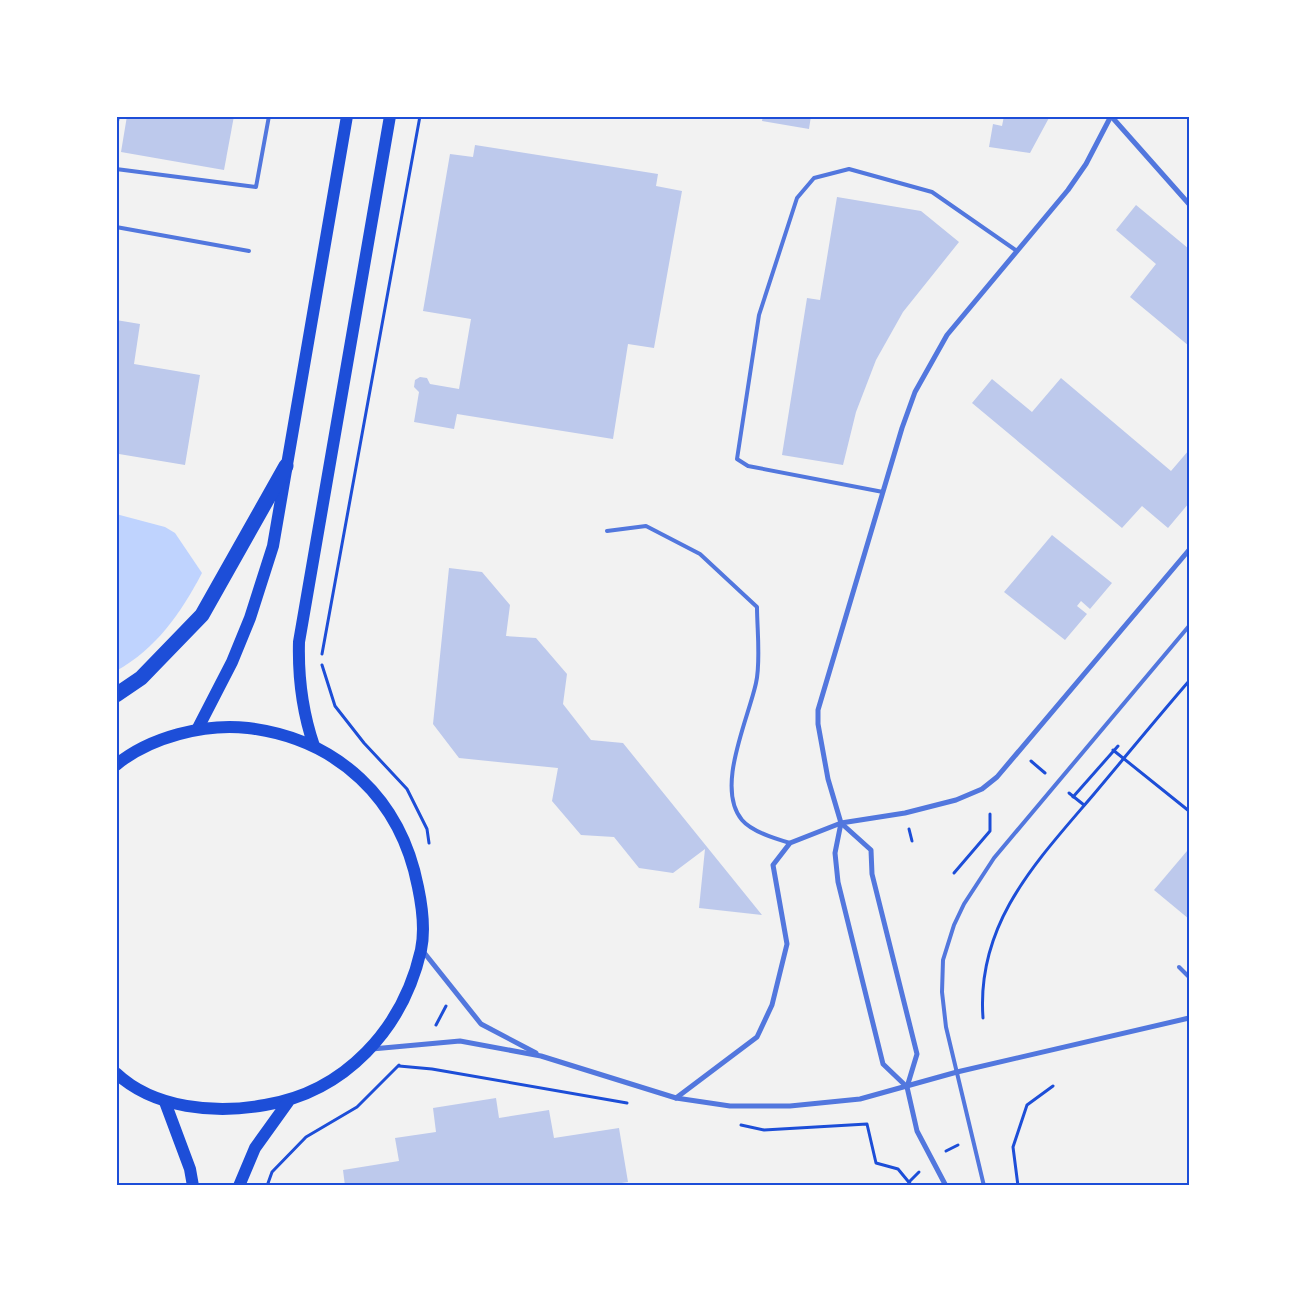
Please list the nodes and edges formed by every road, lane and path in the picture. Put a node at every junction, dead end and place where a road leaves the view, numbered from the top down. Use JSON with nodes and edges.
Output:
{"nodes":[{"id":1,"x":118,"y":116,"type":"edge"},
{"id":2,"x":269,"y":116,"type":"edge"},
{"id":3,"x":347,"y":116,"type":"edge"},
{"id":4,"x":390,"y":116,"type":"edge"},
{"id":5,"x":420,"y":116,"type":"edge"},
{"id":6,"x":1111,"y":116,"type":"edge"},
{"id":7,"x":116,"y":127,"type":"edge"},
{"id":8,"x":116,"y":169,"type":"edge"},
{"id":9,"x":1189,"y":204,"type":"edge"},
{"id":10,"x":116,"y":227,"type":"edge"},
{"id":11,"x":249,"y":251,"type":"dead end"},
{"id":12,"x":1016,"y":251,"type":"junction"},
{"id":13,"x":286,"y":466,"type":"junction"},
{"id":14,"x":883,"y":492,"type":"junction"},
{"id":15,"x":606,"y":531,"type":"dead end"},
{"id":16,"x":1189,"y":550,"type":"edge"},
{"id":17,"x":1189,"y":626,"type":"edge"},
{"id":18,"x":1189,"y":680,"type":"edge"},
{"id":19,"x":116,"y":695,"type":"edge"},
{"id":20,"x":198,"y":728,"type":"junction"},
{"id":21,"x":314,"y":746,"type":"junction"},
{"id":22,"x":1118,"y":746,"type":"dead end"},
{"id":23,"x":1113,"y":750,"type":"junction"},
{"id":24,"x":1124,"y":759,"type":"junction"},
{"id":25,"x":116,"y":765,"type":"edge"},
{"id":26,"x":1073,"y":797,"type":"dead end"},
{"id":27,"x":1189,"y":811,"type":"edge"},
{"id":28,"x":990,"y":814,"type":"dead end"},
{"id":29,"x":841,"y":823,"type":"junction"},
{"id":30,"x":790,"y":843,"type":"junction"},
{"id":31,"x":430,"y":848,"type":"dead end"},
{"id":32,"x":954,"y":872,"type":"dead end"},
{"id":33,"x":421,"y":949,"type":"junction"},
{"id":34,"x":1179,"y":966,"type":"dead end"},
{"id":35,"x":1189,"y":976,"type":"edge"},
{"id":36,"x":454,"y":992,"type":"junction"},
{"id":37,"x":983,"y":1018,"type":"dead end"},
{"id":38,"x":1189,"y":1018,"type":"edge"},
{"id":39,"x":427,"y":1042,"type":"junction"},
{"id":40,"x":372,"y":1049,"type":"junction"},
{"id":41,"x":540,"y":1056,"type":"junction"},
{"id":42,"x":957,"y":1072,"type":"junction"},
{"id":43,"x":116,"y":1074,"type":"edge"},
{"id":44,"x":1053,"y":1086,"type":"dead end"},
{"id":45,"x":906,"y":1087,"type":"junction"},
{"id":46,"x":676,"y":1098,"type":"junction"},
{"id":47,"x":165,"y":1102,"type":"junction"},
{"id":48,"x":288,"y":1102,"type":"junction"},
{"id":49,"x":1018,"y":1184,"type":"edge"},
{"id":50,"x":193,"y":1186,"type":"edge"},
{"id":51,"x":238,"y":1186,"type":"edge"},
{"id":52,"x":267,"y":1186,"type":"edge"},
{"id":53,"x":946,"y":1186,"type":"edge"},
{"id":54,"x":984,"y":1186,"type":"edge"}],
"edges":[{"from":1,"to":7,"type":"lane"},
{"from":2,"to":8,"type":"lane"},
{"from":3,"to":13,"type":"main road"},
{"from":4,"to":21,"type":"main road"},
{"from":5,"to":31,"type":"path"},
{"from":6,"to":9,"type":"street"},
{"from":6,"to":12,"type":"street"},
{"from":10,"to":11,"type":"lane"},
{"from":12,"to":14,"type":"street"},
{"from":12,"to":14,"type":"lane"},
{"from":13,"to":19,"type":"highway"},
{"from":13,"to":20,"type":"main road"},
{"from":14,"to":29,"type":"street"},
{"from":15,"to":30,"type":"lane"},
{"from":16,"to":29,"type":"street"},
{"from":17,"to":42,"type":"lane"},
{"from":18,"to":24,"type":"path"},
{"from":20,"to":21,"type":"main road"},
{"from":20,"to":25,"type":"main road"},
{"from":21,"to":33,"type":"main road"},
{"from":22,"to":23,"type":"path"},
{"from":23,"to":24,"type":"path"},
{"from":23,"to":26,"type":"path"},
{"from":24,"to":27,"type":"path"},
{"from":24,"to":37,"type":"path"},
{"from":28,"to":32,"type":"path"},
{"from":29,"to":30,"type":"street"},
{"from":29,"to":45,"type":"street"},
{"from":29,"to":45,"type":"street"},
{"from":30,"to":46,"type":"street"},
{"from":33,"to":36,"type":"street"},
{"from":33,"to":40,"type":"main road"},
{"from":34,"to":35,"type":"lane"},
{"from":36,"to":39,"type":"path"},
{"from":36,"to":41,"type":"street"},
{"from":38,"to":42,"type":"street"},
{"from":39,"to":40,"type":"street"},
{"from":39,"to":41,"type":"street"},
{"from":39,"to":52,"type":"path"},
{"from":40,"to":48,"type":"main road"},
{"from":41,"to":46,"type":"street"},
{"from":42,"to":45,"type":"street"},
{"from":42,"to":54,"type":"lane"},
{"from":43,"to":47,"type":"main road"},
{"from":44,"to":49,"type":"path"},
{"from":45,"to":46,"type":"street"},
{"from":45,"to":53,"type":"street"},
{"from":47,"to":48,"type":"main road"},
{"from":47,"to":50,"type":"main road"},
{"from":48,"to":51,"type":"main road"}]}
